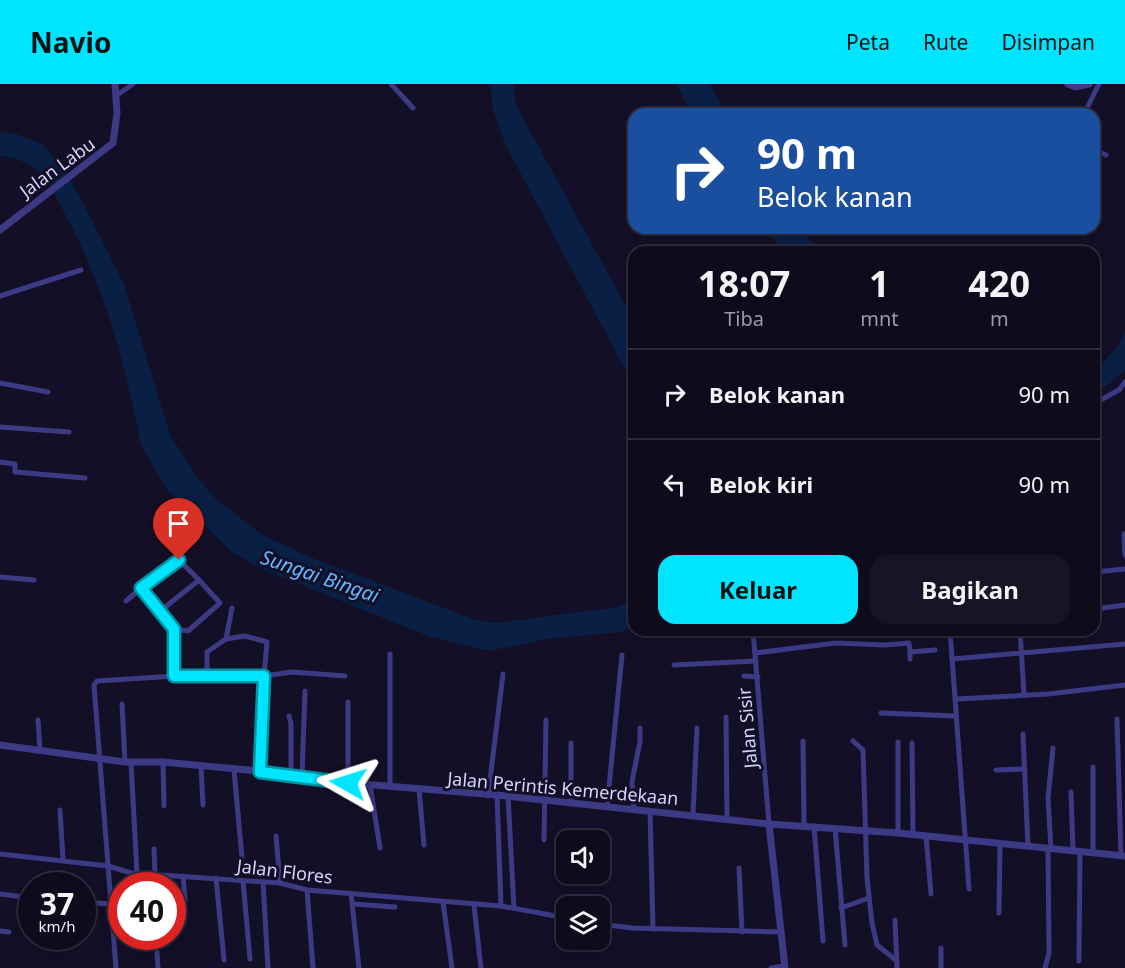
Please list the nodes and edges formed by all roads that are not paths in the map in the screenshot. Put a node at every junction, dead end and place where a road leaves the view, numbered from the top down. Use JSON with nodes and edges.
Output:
{"nodes":[{"id":1,"x":115,"y":84,"type":"edge"},
{"id":2,"x":133,"y":84,"type":"edge"},
{"id":3,"x":391,"y":84,"type":"edge"},
{"id":4,"x":1068,"y":84,"type":"edge"},
{"id":5,"x":1089,"y":84,"type":"edge"},
{"id":6,"x":1099,"y":84,"type":"edge"},
{"id":7,"x":1081,"y":85,"type":"edge"},
{"id":8,"x":116,"y":96,"type":"junction"},
{"id":9,"x":413,"y":108,"type":"dead end"},
{"id":10,"x":1087,"y":108,"type":"edge"},
{"id":11,"x":1100,"y":152,"type":"edge"},
{"id":12,"x":1106,"y":155,"type":"dead end"},
{"id":13,"x":0,"y":230,"type":"edge"},
{"id":14,"x":81,"y":270,"type":"dead end"},
{"id":15,"x":0,"y":296,"type":"edge"},
{"id":16,"x":0,"y":382,"type":"edge"},
{"id":17,"x":1125,"y":382,"type":"edge"},
{"id":18,"x":48,"y":392,"type":"dead end"},
{"id":19,"x":1100,"y":400,"type":"edge"},
{"id":20,"x":0,"y":426,"type":"edge"},
{"id":21,"x":69,"y":432,"type":"dead end"},
{"id":22,"x":0,"y":462,"type":"edge"},
{"id":23,"x":85,"y":478,"type":"dead end"},
{"id":24,"x":1124,"y":534,"type":"edge"},
{"id":25,"x":1125,"y":555,"type":"edge"},
{"id":26,"x":1125,"y":569,"type":"edge"},
{"id":27,"x":1100,"y":572,"type":"edge"},
{"id":28,"x":0,"y":577,"type":"edge"},
{"id":29,"x":34,"y":580,"type":"dead end"},
{"id":30,"x":199,"y":580,"type":"junction"},
{"id":31,"x":141,"y":588,"type":"junction"},
{"id":32,"x":126,"y":601,"type":"dead end"},
{"id":33,"x":1125,"y":605,"type":"edge"},
{"id":34,"x":231,"y":608,"type":"dead end"},
{"id":35,"x":1100,"y":608,"type":"edge"},
{"id":36,"x":159,"y":612,"type":"junction"},
{"id":37,"x":174,"y":629,"type":"junction"},
{"id":38,"x":754,"y":636,"type":"edge"},
{"id":39,"x":950,"y":636,"type":"edge"},
{"id":40,"x":1021,"y":636,"type":"edge"},
{"id":41,"x":226,"y":639,"type":"junction"},
{"id":42,"x":1125,"y":644,"type":"edge"},
{"id":43,"x":935,"y":650,"type":"dead end"},
{"id":44,"x":910,"y":652,"type":"junction"},
{"id":45,"x":755,"y":653,"type":"junction"},
{"id":46,"x":1022,"y":653,"type":"junction"},
{"id":47,"x":390,"y":654,"type":"dead end"},
{"id":48,"x":622,"y":654,"type":"dead end"},
{"id":49,"x":910,"y":659,"type":"dead end"},
{"id":50,"x":952,"y":660,"type":"junction"},
{"id":51,"x":756,"y":661,"type":"junction"},
{"id":52,"x":674,"y":665,"type":"dead end"},
{"id":53,"x":207,"y":674,"type":"junction"},
{"id":54,"x":503,"y":674,"type":"dead end"},
{"id":55,"x":174,"y":676,"type":"junction"},
{"id":56,"x":264,"y":676,"type":"junction"},
{"id":57,"x":345,"y":676,"type":"dead end"},
{"id":58,"x":744,"y":676,"type":"dead end"},
{"id":59,"x":758,"y":677,"type":"junction"},
{"id":60,"x":1125,"y":685,"type":"edge"},
{"id":61,"x":305,"y":691,"type":"dead end"},
{"id":62,"x":1024,"y":695,"type":"junction"},
{"id":63,"x":957,"y":699,"type":"junction"},
{"id":64,"x":348,"y":702,"type":"dead end"},
{"id":65,"x":122,"y":704,"type":"dead end"},
{"id":66,"x":881,"y":713,"type":"dead end"},
{"id":67,"x":289,"y":716,"type":"dead end"},
{"id":68,"x":956,"y":716,"type":"junction"},
{"id":69,"x":726,"y":717,"type":"dead end"},
{"id":70,"x":1117,"y":719,"type":"dead end"},
{"id":71,"x":38,"y":720,"type":"dead end"},
{"id":72,"x":546,"y":720,"type":"dead end"},
{"id":73,"x":640,"y":728,"type":"dead end"},
{"id":74,"x":697,"y":728,"type":"dead end"},
{"id":75,"x":1023,"y":734,"type":"dead end"},
{"id":76,"x":803,"y":741,"type":"dead end"},
{"id":77,"x":853,"y":741,"type":"dead end"},
{"id":78,"x":898,"y":742,"type":"dead end"},
{"id":79,"x":571,"y":743,"type":"dead end"},
{"id":80,"x":912,"y":743,"type":"dead end"},
{"id":81,"x":0,"y":746,"type":"edge"},
{"id":82,"x":1053,"y":748,"type":"dead end"},
{"id":83,"x":40,"y":750,"type":"junction"},
{"id":84,"x":99,"y":760,"type":"junction"},
{"id":85,"x":163,"y":762,"type":"junction"},
{"id":86,"x":128,"y":763,"type":"junction"},
{"id":87,"x":201,"y":766,"type":"junction"},
{"id":88,"x":1093,"y":767,"type":"dead end"},
{"id":89,"x":1024,"y":769,"type":"junction"},
{"id":90,"x":234,"y":770,"type":"junction"},
{"id":91,"x":996,"y":770,"type":"dead end"},
{"id":92,"x":260,"y":772,"type":"junction"},
{"id":93,"x":291,"y":774,"type":"junction"},
{"id":94,"x":302,"y":775,"type":"junction"},
{"id":95,"x":348,"y":783,"type":"junction"},
{"id":96,"x":370,"y":785,"type":"junction"},
{"id":97,"x":390,"y":787,"type":"junction"},
{"id":98,"x":419,"y":789,"type":"junction"},
{"id":99,"x":1071,"y":792,"type":"dead end"},
{"id":100,"x":497,"y":795,"type":"junction"},
{"id":101,"x":488,"y":796,"type":"junction"},
{"id":102,"x":508,"y":796,"type":"junction"},
{"id":103,"x":546,"y":801,"type":"junction"},
{"id":104,"x":571,"y":803,"type":"junction"},
{"id":105,"x":203,"y":805,"type":"dead end"},
{"id":106,"x":164,"y":806,"type":"dead end"},
{"id":107,"x":607,"y":807,"type":"junction"},
{"id":108,"x":60,"y":810,"type":"dead end"},
{"id":109,"x":634,"y":810,"type":"junction"},
{"id":110,"x":650,"y":811,"type":"junction"},
{"id":111,"x":693,"y":814,"type":"junction"},
{"id":112,"x":727,"y":819,"type":"junction"},
{"id":113,"x":769,"y":824,"type":"junction"},
{"id":114,"x":804,"y":826,"type":"junction"},
{"id":115,"x":814,"y":826,"type":"junction"},
{"id":116,"x":834,"y":828,"type":"junction"},
{"id":117,"x":865,"y":831,"type":"junction"},
{"id":118,"x":898,"y":833,"type":"junction"},
{"id":119,"x":913,"y":835,"type":"junction"},
{"id":120,"x":276,"y":836,"type":"dead end"},
{"id":121,"x":926,"y":836,"type":"junction"},
{"id":122,"x":544,"y":840,"type":"dead end"},
{"id":123,"x":966,"y":841,"type":"junction"},
{"id":124,"x":1000,"y":844,"type":"junction"},
{"id":125,"x":424,"y":845,"type":"dead end"},
{"id":126,"x":1028,"y":847,"type":"junction"},
{"id":127,"x":380,"y":848,"type":"dead end"},
{"id":128,"x":153,"y":849,"type":"dead end"},
{"id":129,"x":1049,"y":849,"type":"junction"},
{"id":130,"x":1077,"y":851,"type":"junction"},
{"id":131,"x":1093,"y":852,"type":"junction"},
{"id":132,"x":0,"y":854,"type":"edge"},
{"id":133,"x":1123,"y":856,"type":"edge"},
{"id":134,"x":243,"y":858,"type":"dead end"},
{"id":135,"x":63,"y":860,"type":"junction"},
{"id":136,"x":108,"y":866,"type":"junction"},
{"id":137,"x":739,"y":868,"type":"dead end"},
{"id":138,"x":108,"y":872,"type":"edge"},
{"id":139,"x":133,"y":872,"type":"edge"},
{"id":140,"x":137,"y":872,"type":"edge"},
{"id":141,"x":155,"y":872,"type":"edge"},
{"id":142,"x":186,"y":876,"type":"edge"},
{"id":143,"x":216,"y":878,"type":"junction"},
{"id":144,"x":243,"y":881,"type":"junction"},
{"id":145,"x":263,"y":882,"type":"junction"},
{"id":146,"x":280,"y":883,"type":"junction"},
{"id":147,"x":306,"y":890,"type":"junction"},
{"id":148,"x":969,"y":890,"type":"dead end"},
{"id":149,"x":351,"y":893,"type":"junction"},
{"id":150,"x":0,"y":894,"type":"edge"},
{"id":151,"x":931,"y":894,"type":"dead end"},
{"id":152,"x":18,"y":896,"type":"edge"},
{"id":153,"x":869,"y":898,"type":"junction"},
{"id":154,"x":443,"y":902,"type":"junction"},
{"id":155,"x":353,"y":903,"type":"junction"},
{"id":156,"x":474,"y":905,"type":"junction"},
{"id":157,"x":501,"y":906,"type":"junction"},
{"id":158,"x":395,"y":907,"type":"dead end"},
{"id":159,"x":514,"y":908,"type":"junction"},
{"id":160,"x":841,"y":908,"type":"junction"},
{"id":161,"x":999,"y":913,"type":"dead end"},
{"id":162,"x":556,"y":916,"type":"edge"},
{"id":163,"x":895,"y":920,"type":"dead end"},
{"id":164,"x":610,"y":925,"type":"edge"},
{"id":165,"x":653,"y":929,"type":"junction"},
{"id":166,"x":0,"y":931,"type":"edge"},
{"id":167,"x":9,"y":932,"type":"dead end"},
{"id":168,"x":742,"y":932,"type":"junction"},
{"id":169,"x":780,"y":932,"type":"junction"},
{"id":170,"x":823,"y":941,"type":"dead end"},
{"id":171,"x":845,"y":945,"type":"dead end"},
{"id":172,"x":940,"y":948,"type":"dead end"},
{"id":173,"x":115,"y":950,"type":"edge"},
{"id":174,"x":157,"y":952,"type":"dead end"},
{"id":175,"x":250,"y":959,"type":"dead end"},
{"id":176,"x":224,"y":960,"type":"dead end"},
{"id":177,"x":1079,"y":961,"type":"dead end"},
{"id":178,"x":897,"y":964,"type":"edge"},
{"id":179,"x":784,"y":967,"type":"edge"},
{"id":180,"x":116,"y":968,"type":"edge"},
{"id":181,"x":158,"y":968,"type":"edge"},
{"id":182,"x":268,"y":968,"type":"edge"},
{"id":183,"x":314,"y":968,"type":"edge"},
{"id":184,"x":359,"y":968,"type":"edge"},
{"id":185,"x":452,"y":968,"type":"edge"},
{"id":186,"x":481,"y":968,"type":"edge"},
{"id":187,"x":771,"y":968,"type":"edge"},
{"id":188,"x":941,"y":968,"type":"edge"},
{"id":189,"x":1044,"y":968,"type":"edge"}],
"edges":[{"from":1,"to":8,"type":"street","name":"Jalan Labu"},
{"from":2,"to":8,"type":"street"},
{"from":3,"to":9,"type":"street"},
{"from":4,"to":7,"type":"street"},
{"from":5,"to":7,"type":"street"},
{"from":6,"to":10,"type":"street"},
{"from":8,"to":13,"type":"street","name":"Jalan Labu"},
{"from":11,"to":12,"type":"street"},
{"from":14,"to":15,"type":"street"},
{"from":16,"to":18,"type":"street"},
{"from":17,"to":19,"type":"street"},
{"from":20,"to":21,"type":"street"},
{"from":22,"to":23,"type":"street"},
{"from":24,"to":25,"type":"street"},
{"from":26,"to":27,"type":"street"},
{"from":28,"to":29,"type":"street"},
{"from":30,"to":31,"type":"street"},
{"from":30,"to":36,"type":"street"},
{"from":30,"to":37,"type":"street"},
{"from":31,"to":32,"type":"street"},
{"from":31,"to":36,"type":"street"},
{"from":33,"to":35,"type":"street"},
{"from":34,"to":41,"type":"street"},
{"from":36,"to":37,"type":"street"},
{"from":37,"to":55,"type":"street"},
{"from":38,"to":45,"type":"street","name":"Jalan Sisir"},
{"from":39,"to":50,"type":"street"},
{"from":40,"to":46,"type":"street"},
{"from":41,"to":53,"type":"street"},
{"from":41,"to":56,"type":"street"},
{"from":42,"to":46,"type":"street"},
{"from":43,"to":44,"type":"street"},
{"from":44,"to":45,"type":"street"},
{"from":44,"to":49,"type":"street"},
{"from":45,"to":51,"type":"street","name":"Jalan Sisir"},
{"from":46,"to":50,"type":"street"},
{"from":46,"to":62,"type":"street"},
{"from":47,"to":97,"type":"street"},
{"from":48,"to":107,"type":"street"},
{"from":50,"to":63,"type":"street"},
{"from":51,"to":52,"type":"street"},
{"from":51,"to":59,"type":"street","name":"Jalan Sisir"},
{"from":53,"to":55,"type":"street"},
{"from":53,"to":56,"type":"street"},
{"from":54,"to":101,"type":"street"},
{"from":55,"to":84,"type":"street"},
{"from":56,"to":57,"type":"street"},
{"from":56,"to":92,"type":"street"},
{"from":58,"to":59,"type":"street"},
{"from":59,"to":113,"type":"street","name":"Jalan Sisir"},
{"from":60,"to":62,"type":"street"},
{"from":61,"to":94,"type":"street"},
{"from":62,"to":63,"type":"street"},
{"from":63,"to":68,"type":"street"},
{"from":64,"to":95,"type":"street"},
{"from":65,"to":86,"type":"street"},
{"from":66,"to":68,"type":"street"},
{"from":67,"to":93,"type":"street"},
{"from":68,"to":123,"type":"street"},
{"from":69,"to":112,"type":"street"},
{"from":70,"to":133,"type":"street"},
{"from":71,"to":83,"type":"street"},
{"from":72,"to":103,"type":"street"},
{"from":73,"to":109,"type":"street"},
{"from":74,"to":111,"type":"street"},
{"from":75,"to":89,"type":"street"},
{"from":76,"to":114,"type":"street"},
{"from":77,"to":117,"type":"street"},
{"from":78,"to":118,"type":"street"},
{"from":79,"to":104,"type":"street"},
{"from":80,"to":119,"type":"street"},
{"from":81,"to":83,"type":"street","name":"Jalan Perintis Kemerdekaan"},
{"from":82,"to":129,"type":"street"},
{"from":83,"to":84,"type":"street","name":"Jalan Perintis Kemerdekaan"},
{"from":84,"to":86,"type":"street","name":"Jalan Perintis Kemerdekaan"},
{"from":84,"to":136,"type":"street"},
{"from":85,"to":86,"type":"street","name":"Jalan Perintis Kemerdekaan"},
{"from":85,"to":87,"type":"street","name":"Jalan Perintis Kemerdekaan"},
{"from":85,"to":106,"type":"street"},
{"from":86,"to":140,"type":"street"},
{"from":87,"to":90,"type":"street","name":"Jalan Perintis Kemerdekaan"},
{"from":87,"to":105,"type":"street"},
{"from":88,"to":131,"type":"street"},
{"from":89,"to":91,"type":"street"},
{"from":89,"to":126,"type":"street"},
{"from":90,"to":92,"type":"street","name":"Jalan Perintis Kemerdekaan"},
{"from":90,"to":134,"type":"street"},
{"from":92,"to":93,"type":"street","name":"Jalan Perintis Kemerdekaan"},
{"from":93,"to":94,"type":"street","name":"Jalan Perintis Kemerdekaan"},
{"from":94,"to":95,"type":"street","name":"Jalan Perintis Kemerdekaan"},
{"from":95,"to":96,"type":"street","name":"Jalan Perintis Kemerdekaan"},
{"from":96,"to":97,"type":"street","name":"Jalan Perintis Kemerdekaan"},
{"from":96,"to":127,"type":"street"},
{"from":97,"to":98,"type":"street","name":"Jalan Perintis Kemerdekaan"},
{"from":98,"to":101,"type":"street","name":"Jalan Perintis Kemerdekaan"},
{"from":98,"to":125,"type":"street"},
{"from":99,"to":130,"type":"street"},
{"from":100,"to":101,"type":"street","name":"Jalan Perintis Kemerdekaan"},
{"from":100,"to":102,"type":"street","name":"Jalan Perintis Kemerdekaan"},
{"from":100,"to":157,"type":"street"},
{"from":102,"to":103,"type":"street","name":"Jalan Perintis Kemerdekaan"},
{"from":102,"to":159,"type":"street"},
{"from":103,"to":104,"type":"street","name":"Jalan Perintis Kemerdekaan"},
{"from":103,"to":122,"type":"street"},
{"from":104,"to":107,"type":"street","name":"Jalan Perintis Kemerdekaan"},
{"from":107,"to":109,"type":"street","name":"Jalan Perintis Kemerdekaan"},
{"from":108,"to":135,"type":"street"},
{"from":109,"to":110,"type":"street","name":"Jalan Perintis Kemerdekaan"},
{"from":110,"to":111,"type":"street","name":"Jalan Perintis Kemerdekaan"},
{"from":110,"to":165,"type":"street"},
{"from":111,"to":112,"type":"street","name":"Jalan Perintis Kemerdekaan"},
{"from":112,"to":113,"type":"street","name":"Jalan Perintis Kemerdekaan"},
{"from":113,"to":114,"type":"street","name":"Jalan Perintis Kemerdekaan"},
{"from":113,"to":169,"type":"street"},
{"from":114,"to":115,"type":"street","name":"Jalan Perintis Kemerdekaan"},
{"from":115,"to":116,"type":"street","name":"Jalan Perintis Kemerdekaan"},
{"from":115,"to":170,"type":"street"},
{"from":116,"to":117,"type":"street","name":"Jalan Perintis Kemerdekaan"},
{"from":116,"to":160,"type":"street"},
{"from":117,"to":118,"type":"street","name":"Jalan Perintis Kemerdekaan"},
{"from":117,"to":153,"type":"street"},
{"from":118,"to":119,"type":"street","name":"Jalan Perintis Kemerdekaan"},
{"from":119,"to":121,"type":"street","name":"Jalan Perintis Kemerdekaan"},
{"from":120,"to":146,"type":"street"},
{"from":121,"to":123,"type":"street","name":"Jalan Perintis Kemerdekaan"},
{"from":121,"to":151,"type":"street"},
{"from":123,"to":124,"type":"street","name":"Jalan Perintis Kemerdekaan"},
{"from":123,"to":148,"type":"street"},
{"from":124,"to":126,"type":"street","name":"Jalan Perintis Kemerdekaan"},
{"from":124,"to":161,"type":"street"},
{"from":126,"to":129,"type":"street","name":"Jalan Perintis Kemerdekaan"},
{"from":128,"to":141,"type":"street"},
{"from":129,"to":130,"type":"street","name":"Jalan Perintis Kemerdekaan"},
{"from":129,"to":189,"type":"street"},
{"from":130,"to":131,"type":"street","name":"Jalan Perintis Kemerdekaan"},
{"from":130,"to":177,"type":"street"},
{"from":131,"to":133,"type":"street","name":"Jalan Perintis Kemerdekaan"},
{"from":132,"to":135,"type":"street","name":"Jalan Flores"},
{"from":135,"to":136,"type":"street","name":"Jalan Flores"},
{"from":136,"to":138,"type":"street"},
{"from":136,"to":139,"type":"street","name":"Jalan Flores"},
{"from":137,"to":168,"type":"street"},
{"from":142,"to":143,"type":"street","name":"Jalan Flores"},
{"from":143,"to":144,"type":"street","name":"Jalan Flores"},
{"from":143,"to":176,"type":"street"},
{"from":144,"to":145,"type":"street","name":"Jalan Flores"},
{"from":144,"to":175,"type":"street"},
{"from":145,"to":146,"type":"street","name":"Jalan Flores"},
{"from":145,"to":182,"type":"street"},
{"from":146,"to":147,"type":"street","name":"Jalan Flores"},
{"from":147,"to":149,"type":"street","name":"Jalan Flores"},
{"from":147,"to":183,"type":"street"},
{"from":149,"to":154,"type":"street","name":"Jalan Flores"},
{"from":149,"to":155,"type":"street"},
{"from":150,"to":152,"type":"street"},
{"from":153,"to":160,"type":"street"},
{"from":153,"to":178,"type":"street"},
{"from":154,"to":156,"type":"street","name":"Jalan Flores"},
{"from":154,"to":185,"type":"street"},
{"from":155,"to":158,"type":"street"},
{"from":155,"to":184,"type":"street"},
{"from":156,"to":157,"type":"street","name":"Jalan Flores"},
{"from":156,"to":186,"type":"street"},
{"from":157,"to":159,"type":"street","name":"Jalan Flores"},
{"from":159,"to":162,"type":"street","name":"Jalan Flores"},
{"from":160,"to":171,"type":"street"},
{"from":163,"to":178,"type":"street"},
{"from":164,"to":165,"type":"street"},
{"from":165,"to":168,"type":"street"},
{"from":166,"to":167,"type":"street"},
{"from":168,"to":169,"type":"street"},
{"from":169,"to":179,"type":"street"},
{"from":172,"to":188,"type":"street"},
{"from":173,"to":180,"type":"street"},
{"from":174,"to":181,"type":"street"},
{"from":179,"to":187,"type":"street"}]}
